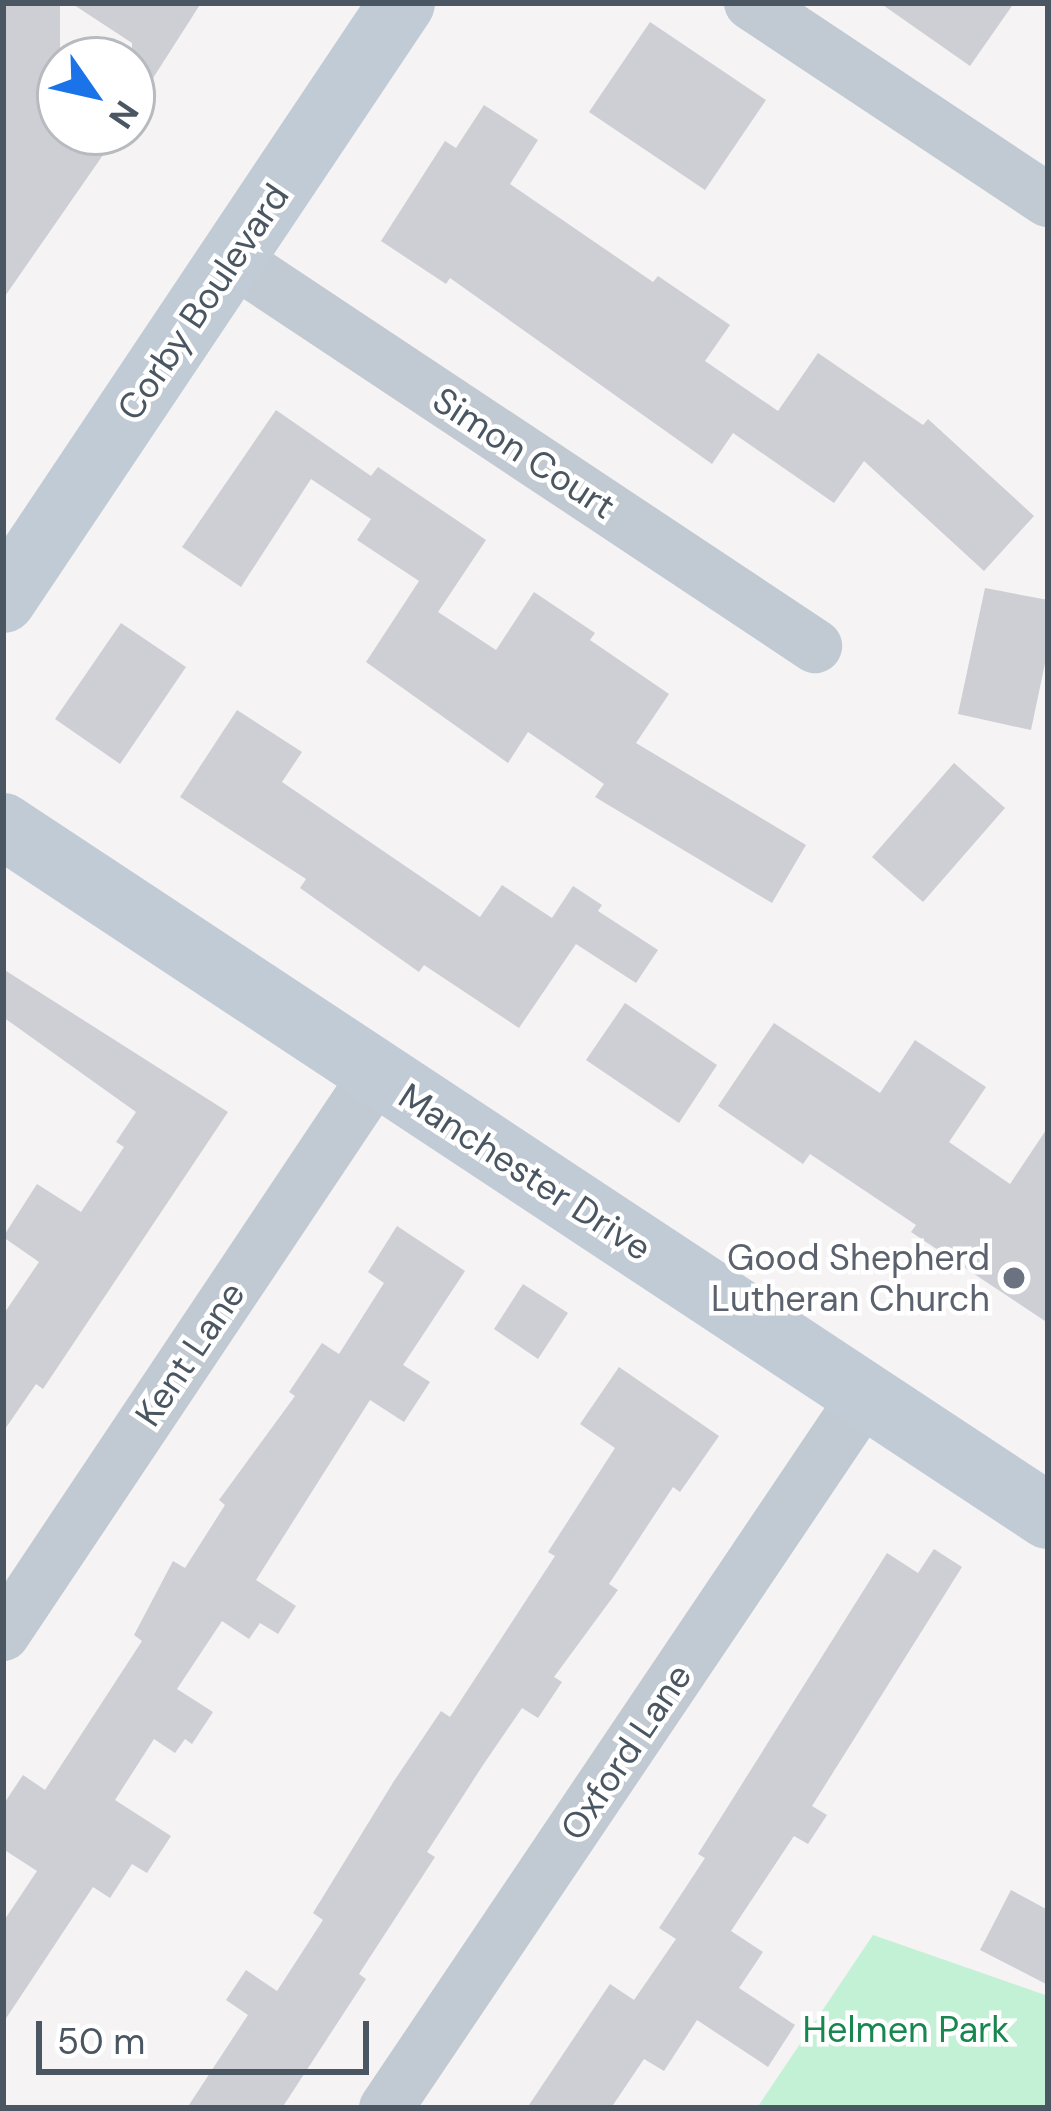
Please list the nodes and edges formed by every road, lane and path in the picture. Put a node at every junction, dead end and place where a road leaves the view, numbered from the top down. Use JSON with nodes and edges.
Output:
{"nodes":[{"id":1,"x":402,"y":3,"type":"edge"},
{"id":2,"x":751,"y":3,"type":"edge"},
{"id":3,"x":1048,"y":200,"type":"edge"},
{"id":4,"x":232,"y":259,"type":"junction"},
{"id":5,"x":3,"y":600,"type":"edge"},
{"id":6,"x":815,"y":646,"type":"dead end"},
{"id":7,"x":3,"y":826,"type":"edge"},
{"id":8,"x":376,"y":1074,"type":"junction"},
{"id":9,"x":866,"y":1396,"type":"junction"},
{"id":10,"x":1048,"y":1516,"type":"edge"},
{"id":11,"x":3,"y":1634,"type":"edge"},
{"id":12,"x":386,"y":2108,"type":"edge"}],
"edges":[{"from":1,"to":4,"type":"street","name":"Corby Boulevard"},
{"from":2,"to":3,"type":"street"},
{"from":4,"to":5,"type":"street","name":"Corby Boulevard"},
{"from":4,"to":6,"type":"street","name":"Simon Court"},
{"from":7,"to":8,"type":"street","name":"Manchester Drive"},
{"from":8,"to":9,"type":"street","name":"Manchester Drive"},
{"from":8,"to":11,"type":"street","name":"Kent Lane"},
{"from":9,"to":10,"type":"street","name":"Manchester Drive"},
{"from":9,"to":12,"type":"street","name":"Oxford Lane"}]}
